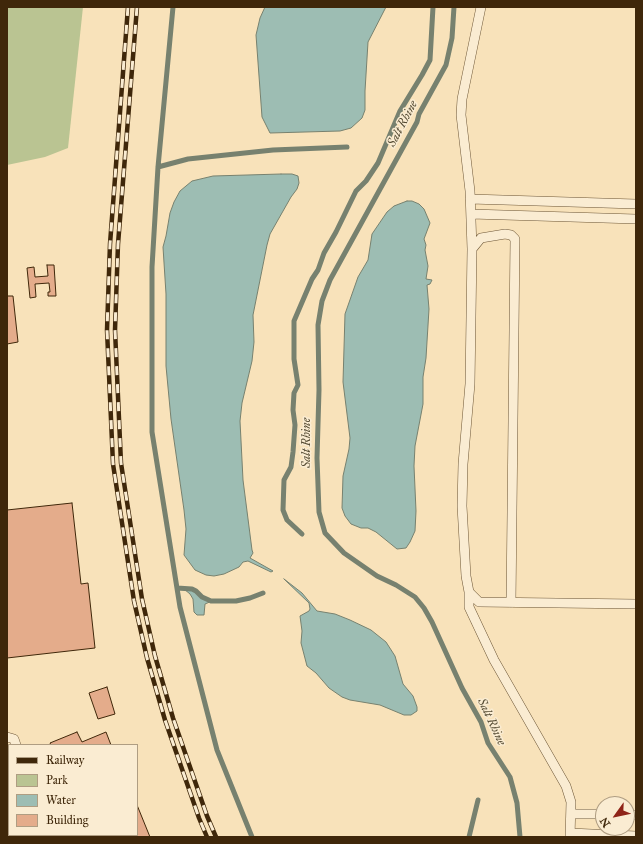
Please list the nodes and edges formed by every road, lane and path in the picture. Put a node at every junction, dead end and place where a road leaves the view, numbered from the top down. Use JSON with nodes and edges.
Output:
{"nodes":[{"id":1,"x":481,"y":7,"type":"edge"},
{"id":2,"x":470,"y":199,"type":"junction"},
{"id":3,"x":636,"y":204,"type":"edge"},
{"id":4,"x":471,"y":214,"type":"junction"},
{"id":5,"x":636,"y":219,"type":"edge"},
{"id":6,"x":472,"y":249,"type":"junction"},
{"id":7,"x":469,"y":592,"type":"junction"},
{"id":8,"x":511,"y":603,"type":"junction"},
{"id":9,"x":636,"y":604,"type":"edge"},
{"id":10,"x":7,"y":738,"type":"edge"},
{"id":11,"x":16,"y":744,"type":"edge"},
{"id":12,"x":572,"y":814,"type":"junction"},
{"id":13,"x":595,"y":814,"type":"edge"},
{"id":14,"x":570,"y":835,"type":"edge"},
{"id":15,"x":636,"y":836,"type":"edge"}],
"edges":[{"from":1,"to":2,"type":"lane"},
{"from":2,"to":3,"type":"lane"},
{"from":2,"to":4,"type":"lane"},
{"from":4,"to":5,"type":"lane"},
{"from":4,"to":6,"type":"lane"},
{"from":6,"to":7,"type":"lane"},
{"from":6,"to":8,"type":"lane"},
{"from":7,"to":8,"type":"lane"},
{"from":7,"to":12,"type":"lane"},
{"from":8,"to":9,"type":"lane"},
{"from":10,"to":11,"type":"lane"},
{"from":12,"to":13,"type":"lane"},
{"from":12,"to":14,"type":"lane"},
{"from":14,"to":15,"type":"lane"}]}
